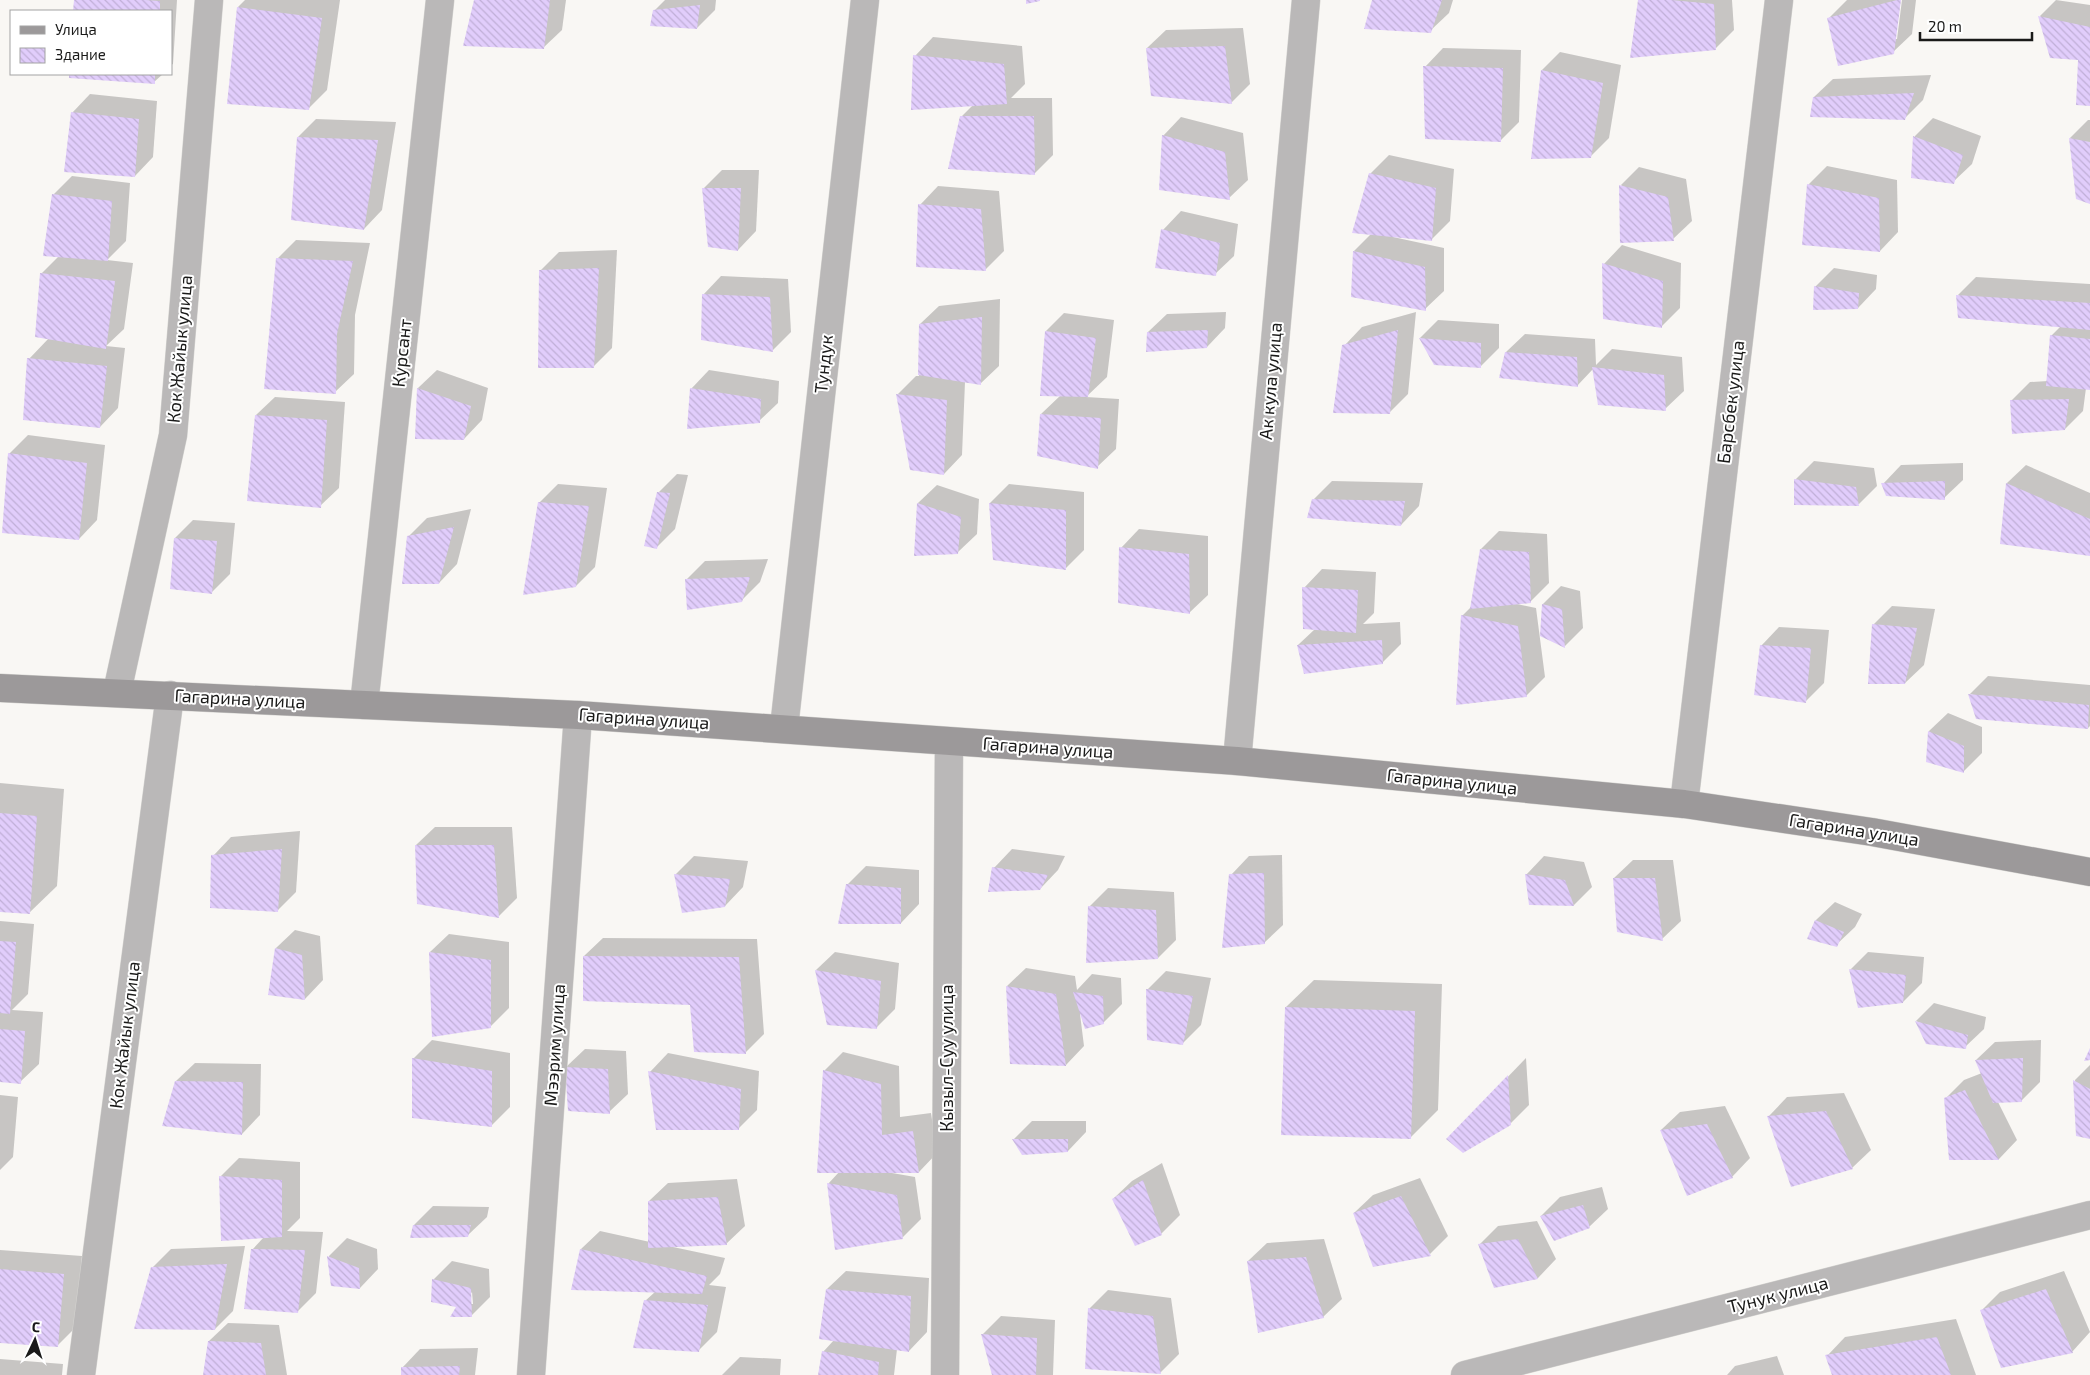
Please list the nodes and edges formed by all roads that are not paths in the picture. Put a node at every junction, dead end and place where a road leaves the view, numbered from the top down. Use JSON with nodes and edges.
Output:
{"nodes":[{"id":1,"x":209,"y":0,"type":"edge"},
{"id":2,"x":440,"y":0,"type":"edge"},
{"id":3,"x":865,"y":0,"type":"edge"},
{"id":4,"x":1306,"y":0,"type":"edge"},
{"id":5,"x":1779,"y":0,"type":"edge"},
{"id":6,"x":0,"y":688,"type":"edge"},
{"id":7,"x":117,"y":692,"type":"junction"},
{"id":8,"x":170,"y":695,"type":"junction"},
{"id":9,"x":364,"y":705,"type":"junction"},
{"id":10,"x":578,"y":714,"type":"junction"},
{"id":11,"x":784,"y":728,"type":"junction"},
{"id":12,"x":949,"y":742,"type":"junction"},
{"id":13,"x":1237,"y":761,"type":"junction"},
{"id":14,"x":1684,"y":804,"type":"junction"},
{"id":15,"x":2090,"y":872,"type":"edge"},
{"id":16,"x":2090,"y":1215,"type":"edge"},
{"id":17,"x":80,"y":1375,"type":"edge"},
{"id":18,"x":531,"y":1375,"type":"edge"},
{"id":19,"x":946,"y":1375,"type":"edge"},
{"id":20,"x":1465,"y":1375,"type":"edge"}],
"edges":[{"from":1,"to":7,"type":"street","name":"Кок Жайык улица"},
{"from":2,"to":9,"type":"street","name":"Курсант"},
{"from":3,"to":11,"type":"street","name":"Тундук"},
{"from":4,"to":13,"type":"street","name":"Ак кула улица"},
{"from":5,"to":14,"type":"street","name":"Барсбек улица"},
{"from":6,"to":7,"type":"main road","name":"Гагарина улица"},
{"from":7,"to":8,"type":"main road","name":"Гагарина улица"},
{"from":8,"to":9,"type":"main road","name":"Гагарина улица"},
{"from":8,"to":17,"type":"street","name":"Кок Жайык улица"},
{"from":9,"to":10,"type":"main road","name":"Гагарина улица"},
{"from":10,"to":11,"type":"main road","name":"Гагарина улица"},
{"from":10,"to":18,"type":"street","name":"Мээрим улица"},
{"from":11,"to":12,"type":"main road","name":"Гагарина улица"},
{"from":12,"to":13,"type":"main road","name":"Гагарина улица"},
{"from":12,"to":19,"type":"street","name":"Кызыл-Суу улица"},
{"from":13,"to":14,"type":"main road","name":"Гагарина улица"},
{"from":14,"to":15,"type":"main road","name":"Гагарина улица"},
{"from":16,"to":20,"type":"street","name":"Тунук улица"}]}
